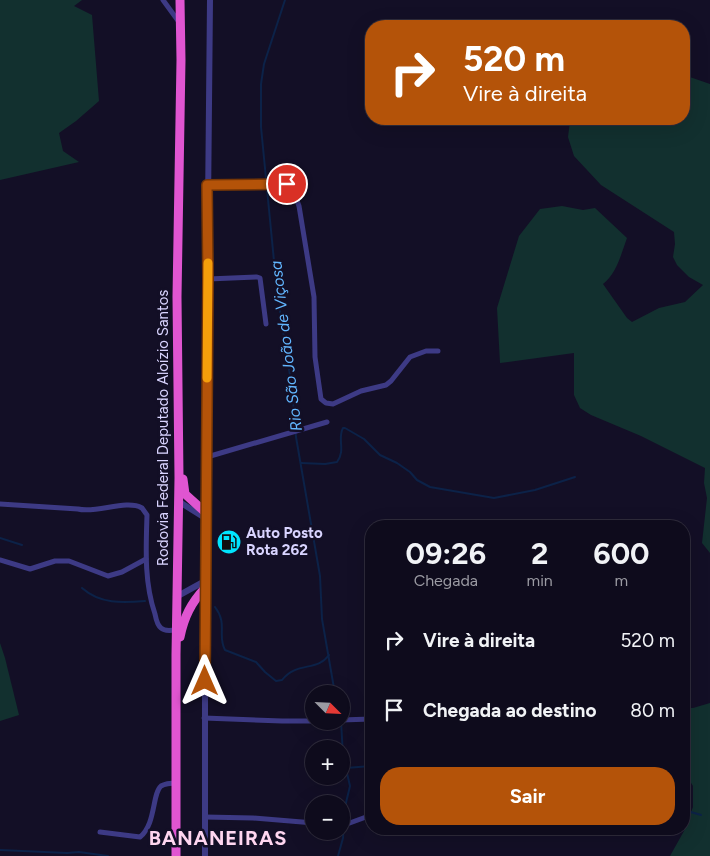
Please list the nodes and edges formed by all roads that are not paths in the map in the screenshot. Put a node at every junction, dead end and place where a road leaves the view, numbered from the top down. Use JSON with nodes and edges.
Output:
{"nodes":[{"id":1,"x":163,"y":0,"type":"edge"},
{"id":2,"x":180,"y":0,"type":"edge"},
{"id":3,"x":210,"y":0,"type":"edge"},
{"id":4,"x":181,"y":25,"type":"junction"},
{"id":5,"x":207,"y":185,"type":"junction"},
{"id":6,"x":208,"y":279,"type":"junction"},
{"id":7,"x":266,"y":324,"type":"dead end"},
{"id":8,"x":438,"y":351,"type":"dead end"},
{"id":9,"x":327,"y":422,"type":"dead end"},
{"id":10,"x":178,"y":448,"type":"junction"},
{"id":11,"x":207,"y":457,"type":"junction"},
{"id":12,"x":178,"y":501,"type":"junction"},
{"id":13,"x":0,"y":504,"type":"edge"},
{"id":14,"x":205,"y":515,"type":"junction"},
{"id":15,"x":146,"y":559,"type":"junction"},
{"id":16,"x":0,"y":560,"type":"edge"},
{"id":17,"x":205,"y":585,"type":"junction"},
{"id":18,"x":176,"y":597,"type":"junction"},
{"id":19,"x":176,"y":630,"type":"junction"},
{"id":20,"x":176,"y":654,"type":"junction"},
{"id":21,"x":204,"y":718,"type":"junction"},
{"id":22,"x":365,"y":719,"type":"edge"},
{"id":23,"x":350,"y":720,"type":"edge"},
{"id":24,"x":305,"y":721,"type":"edge"},
{"id":25,"x":177,"y":782,"type":"junction"},
{"id":26,"x":205,"y":817,"type":"junction"},
{"id":27,"x":365,"y":817,"type":"edge"},
{"id":28,"x":305,"y":822,"type":"edge"},
{"id":29,"x":350,"y":822,"type":"edge"},
{"id":30,"x":100,"y":832,"type":"dead end"},
{"id":31,"x":176,"y":856,"type":"edge"},
{"id":32,"x":205,"y":856,"type":"edge"}],
"edges":[{"from":1,"to":4,"type":"street"},
{"from":2,"to":4,"type":"highway","name":"Rodovia Federal Deputado Aloízio Santos"},
{"from":3,"to":5,"type":"street"},
{"from":4,"to":10,"type":"highway","name":"Rodovia Federal Deputado Aloízio Santos"},
{"from":5,"to":6,"type":"street"},
{"from":5,"to":8,"type":"street"},
{"from":6,"to":7,"type":"street"},
{"from":6,"to":11,"type":"street"},
{"from":9,"to":11,"type":"street"},
{"from":10,"to":12,"type":"highway","name":"Rodovia Federal Deputado Aloízio Santos"},
{"from":10,"to":14,"type":"highway"},
{"from":11,"to":14,"type":"street"},
{"from":12,"to":14,"type":"street"},
{"from":12,"to":18,"type":"highway","name":"Rodovia Federal Deputado Aloízio Santos"},
{"from":13,"to":15,"type":"street"},
{"from":14,"to":17,"type":"street"},
{"from":15,"to":16,"type":"street"},
{"from":15,"to":19,"type":"street"},
{"from":17,"to":18,"type":"street"},
{"from":17,"to":20,"type":"highway"},
{"from":17,"to":21,"type":"street"},
{"from":18,"to":19,"type":"highway","name":"Rodovia Federal Deputado Aloízio Santos"},
{"from":19,"to":20,"type":"highway","name":"Rodovia Federal Deputado Aloízio Santos"},
{"from":20,"to":25,"type":"highway","name":"Rodovia Federal Deputado Aloízio Santos"},
{"from":21,"to":24,"type":"street"},
{"from":21,"to":26,"type":"street"},
{"from":22,"to":23,"type":"street"},
{"from":25,"to":30,"type":"street"},
{"from":25,"to":31,"type":"highway","name":"Rodovia Federal Deputado Aloízio Santos"},
{"from":26,"to":28,"type":"street"},
{"from":26,"to":32,"type":"street"},
{"from":27,"to":29,"type":"street"}]}
